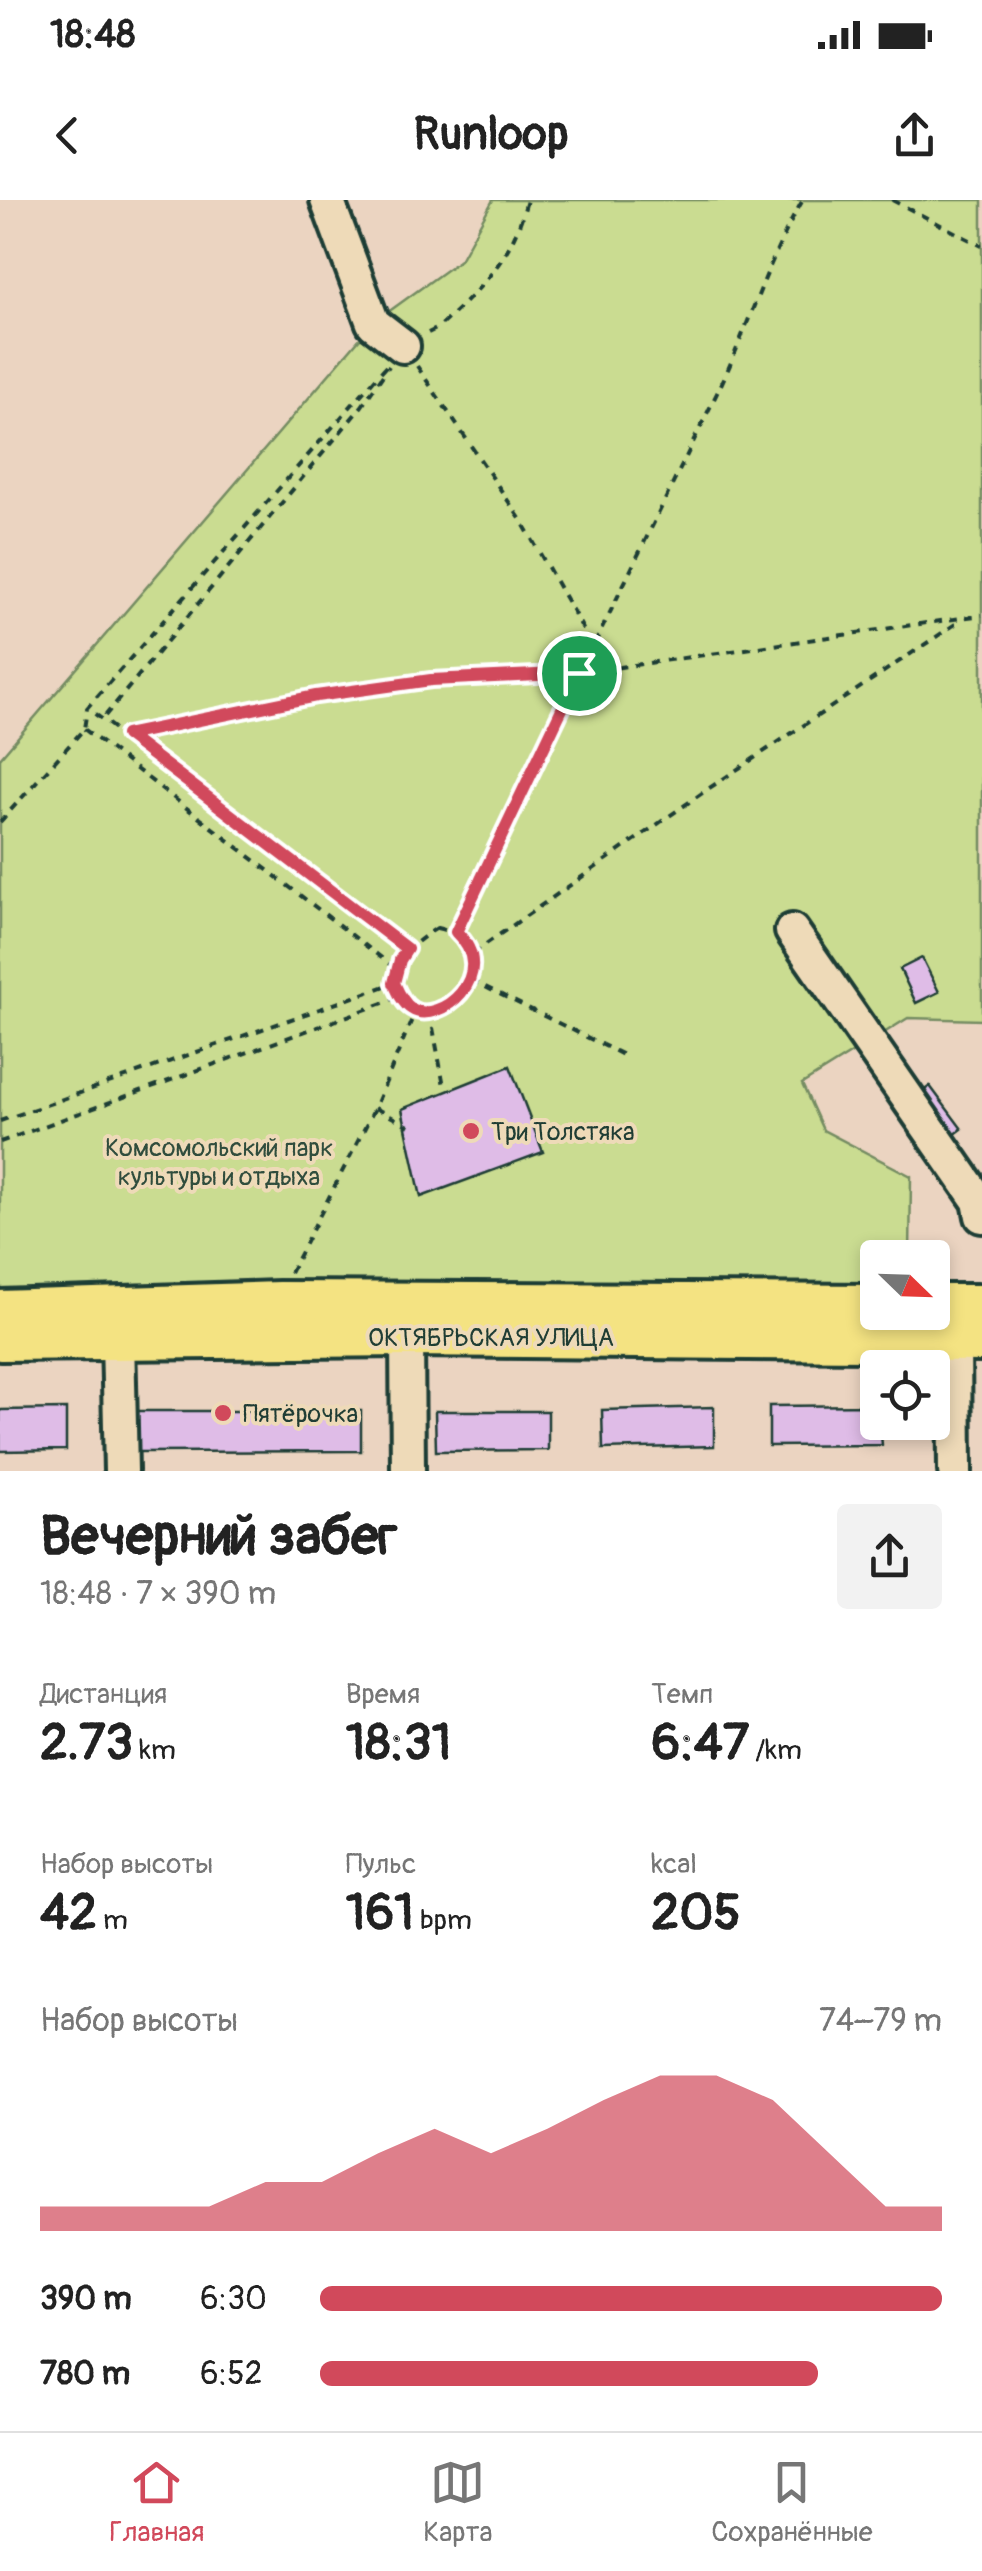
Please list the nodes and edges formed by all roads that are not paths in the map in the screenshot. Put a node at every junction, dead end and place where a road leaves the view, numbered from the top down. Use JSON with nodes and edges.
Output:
{"nodes":[{"id":1,"x":327,"y":200,"type":"edge"},
{"id":2,"x":403,"y":346,"type":"road end"},
{"id":3,"x":792,"y":931,"type":"dead end"},
{"id":4,"x":982,"y":1216,"type":"edge"},
{"id":5,"x":860,"y":1305,"type":"edge"},
{"id":6,"x":950,"y":1305,"type":"edge"},
{"id":7,"x":982,"y":1305,"type":"edge"},
{"id":8,"x":0,"y":1311,"type":"edge"},
{"id":9,"x":407,"y":1336,"type":"junction"},
{"id":10,"x":118,"y":1338,"type":"junction"},
{"id":11,"x":0,"y":1340,"type":"edge"},
{"id":12,"x":968,"y":1341,"type":"edge"},
{"id":13,"x":120,"y":1471,"type":"edge"},
{"id":14,"x":408,"y":1471,"type":"edge"},
{"id":15,"x":955,"y":1471,"type":"edge"}],
"edges":[{"from":1,"to":2,"type":"street"},
{"from":3,"to":4,"type":"street"},
{"from":5,"to":8,"type":"main road","name":"ОКТЯБРЬСКАЯ УЛИЦА"},
{"from":6,"to":7,"type":"main road"},
{"from":9,"to":10,"type":"main road","name":"ОКТЯБРЬСКАЯ УЛИЦА"},
{"from":9,"to":12,"type":"main road","name":"ОКТЯБРЬСКАЯ УЛИЦА"},
{"from":9,"to":14,"type":"street"},
{"from":10,"to":11,"type":"main road","name":"ОКТЯБРЬСКАЯ УЛИЦА"},
{"from":10,"to":13,"type":"street"},
{"from":12,"to":15,"type":"street"}]}
